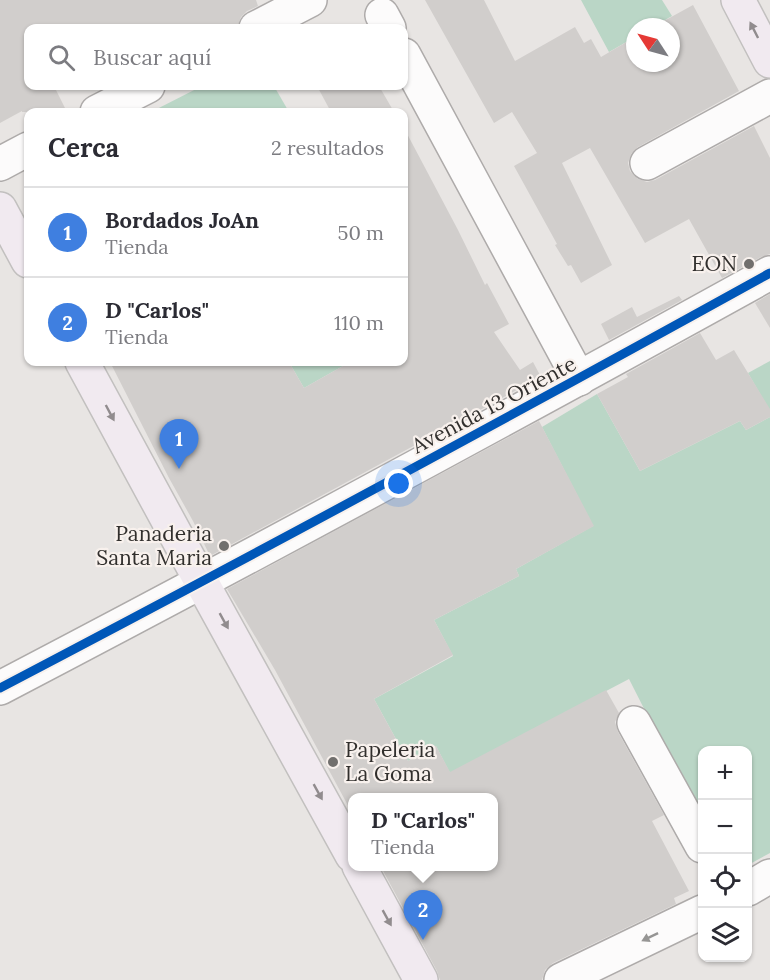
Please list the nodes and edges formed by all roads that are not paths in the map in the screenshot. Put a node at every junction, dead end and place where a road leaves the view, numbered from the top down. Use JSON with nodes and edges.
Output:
{"nodes":[{"id":1,"x":309,"y":0,"type":"edge"},
{"id":2,"x":741,"y":1,"type":"edge"},
{"id":3,"x":264,"y":24,"type":"edge"},
{"id":4,"x":770,"y":61,"type":"edge"},
{"id":5,"x":408,"y":62,"type":"edge"},
{"id":6,"x":140,"y":90,"type":"edge"},
{"id":7,"x":770,"y":96,"type":"edge"},
{"id":8,"x":105,"y":108,"type":"edge"},
{"id":9,"x":24,"y":151,"type":"edge"},
{"id":10,"x":647,"y":163,"type":"dead end"},
{"id":11,"x":0,"y":164,"type":"edge"},
{"id":12,"x":0,"y":209,"type":"edge"},
{"id":13,"x":24,"y":254,"type":"edge"},
{"id":14,"x":770,"y":273,"type":"edge"},
{"id":15,"x":84,"y":366,"type":"edge"},
{"id":16,"x":579,"y":379,"type":"junction"},
{"id":17,"x":202,"y":583,"type":"junction"},
{"id":18,"x":0,"y":688,"type":"edge"},
{"id":19,"x":634,"y":723,"type":"dead end"},
{"id":20,"x":698,"y":839,"type":"edge"},
{"id":21,"x":348,"y":848,"type":"edge"},
{"id":22,"x":361,"y":871,"type":"edge"},
{"id":23,"x":770,"y":876,"type":"edge"},
{"id":24,"x":752,"y":886,"type":"edge"},
{"id":25,"x":698,"y":914,"type":"edge"},
{"id":26,"x":421,"y":980,"type":"edge"},
{"id":27,"x":561,"y":980,"type":"edge"}],
"edges":[{"from":1,"to":3,"type":"street"},
{"from":4,"to":2,"type":"main road","one_way":true},
{"from":5,"to":16,"type":"street"},
{"from":6,"to":8,"type":"street"},
{"from":7,"to":10,"type":"street"},
{"from":9,"to":11,"type":"street"},
{"from":12,"to":13,"type":"main road"},
{"from":14,"to":16,"type":"street","name":"Avenida 13 Oriente"},
{"from":15,"to":17,"type":"main road","one_way":true},
{"from":16,"to":17,"type":"street","name":"Avenida 13 Oriente"},
{"from":17,"to":18,"type":"street","name":"Avenida 13 Oriente"},
{"from":17,"to":21,"type":"main road","one_way":true},
{"from":19,"to":20,"type":"street"},
{"from":22,"to":26,"type":"main road","one_way":true},
{"from":23,"to":24,"type":"street"},
{"from":25,"to":27,"type":"street","one_way":true}]}
